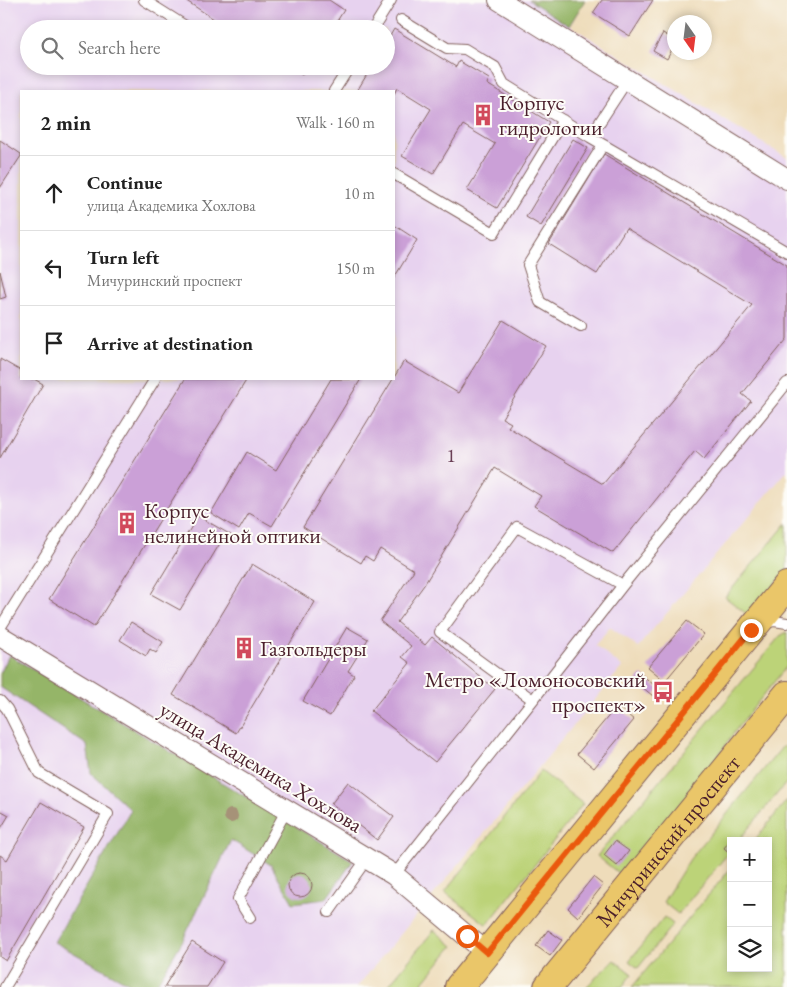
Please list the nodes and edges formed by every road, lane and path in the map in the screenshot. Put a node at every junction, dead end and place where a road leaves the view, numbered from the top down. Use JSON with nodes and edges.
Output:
{"nodes":[{"id":1,"x":144,"y":0,"type":"edge"},
{"id":2,"x":391,"y":0,"type":"edge"},
{"id":3,"x":499,"y":0,"type":"edge"},
{"id":4,"x":176,"y":20,"type":"edge"},
{"id":5,"x":379,"y":20,"type":"edge"},
{"id":6,"x":401,"y":20,"type":"dead end"},
{"id":7,"x":344,"y":75,"type":"edge"},
{"id":8,"x":628,"y":79,"type":"junction"},
{"id":9,"x":335,"y":90,"type":"edge"},
{"id":10,"x":563,"y":120,"type":"junction"},
{"id":11,"x":590,"y":137,"type":"junction"},
{"id":12,"x":603,"y":145,"type":"junction"},
{"id":13,"x":395,"y":175,"type":"edge"},
{"id":14,"x":787,"y":179,"type":"edge"},
{"id":15,"x":787,"y":252,"type":"edge"},
{"id":16,"x":581,"y":326,"type":"dead end"},
{"id":17,"x":154,"y":380,"type":"edge"},
{"id":18,"x":787,"y":382,"type":"edge"},
{"id":19,"x":623,"y":584,"type":"junction"},
{"id":20,"x":787,"y":586,"type":"edge"},
{"id":21,"x":787,"y":623,"type":"edge"},
{"id":22,"x":0,"y":628,"type":"edge"},
{"id":23,"x":751,"y":630,"type":"junction"},
{"id":24,"x":0,"y":636,"type":"edge"},
{"id":25,"x":787,"y":696,"type":"edge"},
{"id":26,"x":533,"y":700,"type":"junction"},
{"id":27,"x":0,"y":701,"type":"edge"},
{"id":28,"x":286,"y":810,"type":"junction"},
{"id":29,"x":366,"y":860,"type":"junction"},
{"id":30,"x":394,"y":875,"type":"junction"},
{"id":31,"x":329,"y":912,"type":"dead end"},
{"id":32,"x":250,"y":918,"type":"dead end"},
{"id":33,"x":487,"y":953,"type":"junction"},
{"id":34,"x":5,"y":987,"type":"edge"},
{"id":35,"x":459,"y":987,"type":"edge"},
{"id":36,"x":548,"y":987,"type":"edge"}],
"edges":[{"from":1,"to":4,"type":"lane"},
{"from":2,"to":5,"type":"lane"},
{"from":3,"to":8,"type":"street"},
{"from":6,"to":10,"type":"lane"},
{"from":7,"to":9,"type":"lane"},
{"from":8,"to":11,"type":"lane"},
{"from":8,"to":14,"type":"street"},
{"from":10,"to":11,"type":"lane"},
{"from":10,"to":13,"type":"lane"},
{"from":11,"to":12,"type":"lane"},
{"from":12,"to":15,"type":"lane"},
{"from":12,"to":16,"type":"lane"},
{"from":17,"to":22,"type":"lane"},
{"from":18,"to":19,"type":"lane"},
{"from":19,"to":26,"type":"lane"},
{"from":19,"to":26,"type":"lane"},
{"from":20,"to":23,"type":"main road"},
{"from":21,"to":23,"type":"lane"},
{"from":23,"to":33,"type":"main road"},
{"from":24,"to":28,"type":"street","name":"улица Академика Хохлова"},
{"from":25,"to":36,"type":"main road","name":"Мичуринский проспект"},
{"from":26,"to":30,"type":"lane"},
{"from":27,"to":34,"type":"lane"},
{"from":28,"to":29,"type":"street","name":"улица Академика Хохлова"},
{"from":28,"to":32,"type":"lane"},
{"from":29,"to":30,"type":"street","name":"улица Академика Хохлова"},
{"from":29,"to":31,"type":"lane"},
{"from":30,"to":33,"type":"street","name":"улица Академика Хохлова"},
{"from":33,"to":35,"type":"main road"}]}
